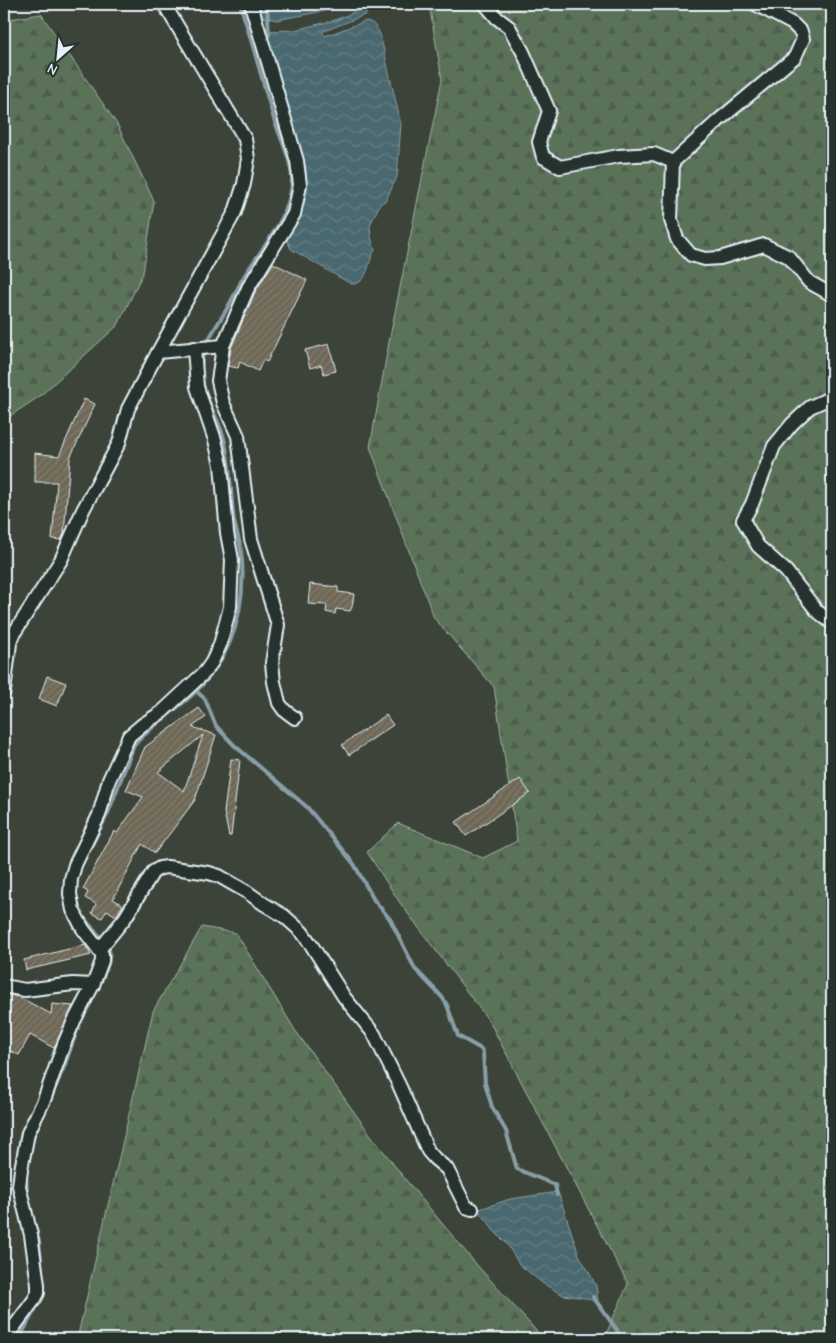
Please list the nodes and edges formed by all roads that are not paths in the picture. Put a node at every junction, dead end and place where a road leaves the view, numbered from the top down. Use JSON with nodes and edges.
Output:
{"nodes":[{"id":1,"x":164,"y":4,"type":"edge"},
{"id":2,"x":251,"y":4,"type":"edge"},
{"id":3,"x":485,"y":4,"type":"edge"},
{"id":4,"x":754,"y":4,"type":"edge"},
{"id":5,"x":673,"y":162,"type":"junction"},
{"id":6,"x":832,"y":295,"type":"edge"},
{"id":7,"x":218,"y":346,"type":"junction"},
{"id":8,"x":197,"y":348,"type":"junction"},
{"id":9,"x":158,"y":352,"type":"junction"},
{"id":10,"x":832,"y":397,"type":"edge"},
{"id":11,"x":241,"y":547,"type":"junction"},
{"id":12,"x":832,"y":623,"type":"edge"},
{"id":13,"x":4,"y":691,"type":"edge"},
{"id":14,"x":295,"y":718,"type":"dead end"},
{"id":15,"x":104,"y":945,"type":"junction"},
{"id":16,"x":93,"y":985,"type":"junction"},
{"id":17,"x":4,"y":986,"type":"edge"},
{"id":18,"x":472,"y":1209,"type":"dead end"},
{"id":19,"x":5,"y":1339,"type":"edge"}],
"edges":[{"from":1,"to":9,"type":"street"},
{"from":2,"to":7,"type":"street"},
{"from":3,"to":5,"type":"street"},
{"from":4,"to":5,"type":"street"},
{"from":5,"to":6,"type":"street"},
{"from":7,"to":8,"type":"street"},
{"from":7,"to":11,"type":"street"},
{"from":8,"to":9,"type":"street"},
{"from":8,"to":11,"type":"street"},
{"from":9,"to":13,"type":"street"},
{"from":10,"to":12,"type":"street"},
{"from":11,"to":14,"type":"street"},
{"from":11,"to":15,"type":"street"},
{"from":15,"to":16,"type":"street"},
{"from":15,"to":18,"type":"street"},
{"from":16,"to":17,"type":"street"},
{"from":16,"to":19,"type":"street"}]}
